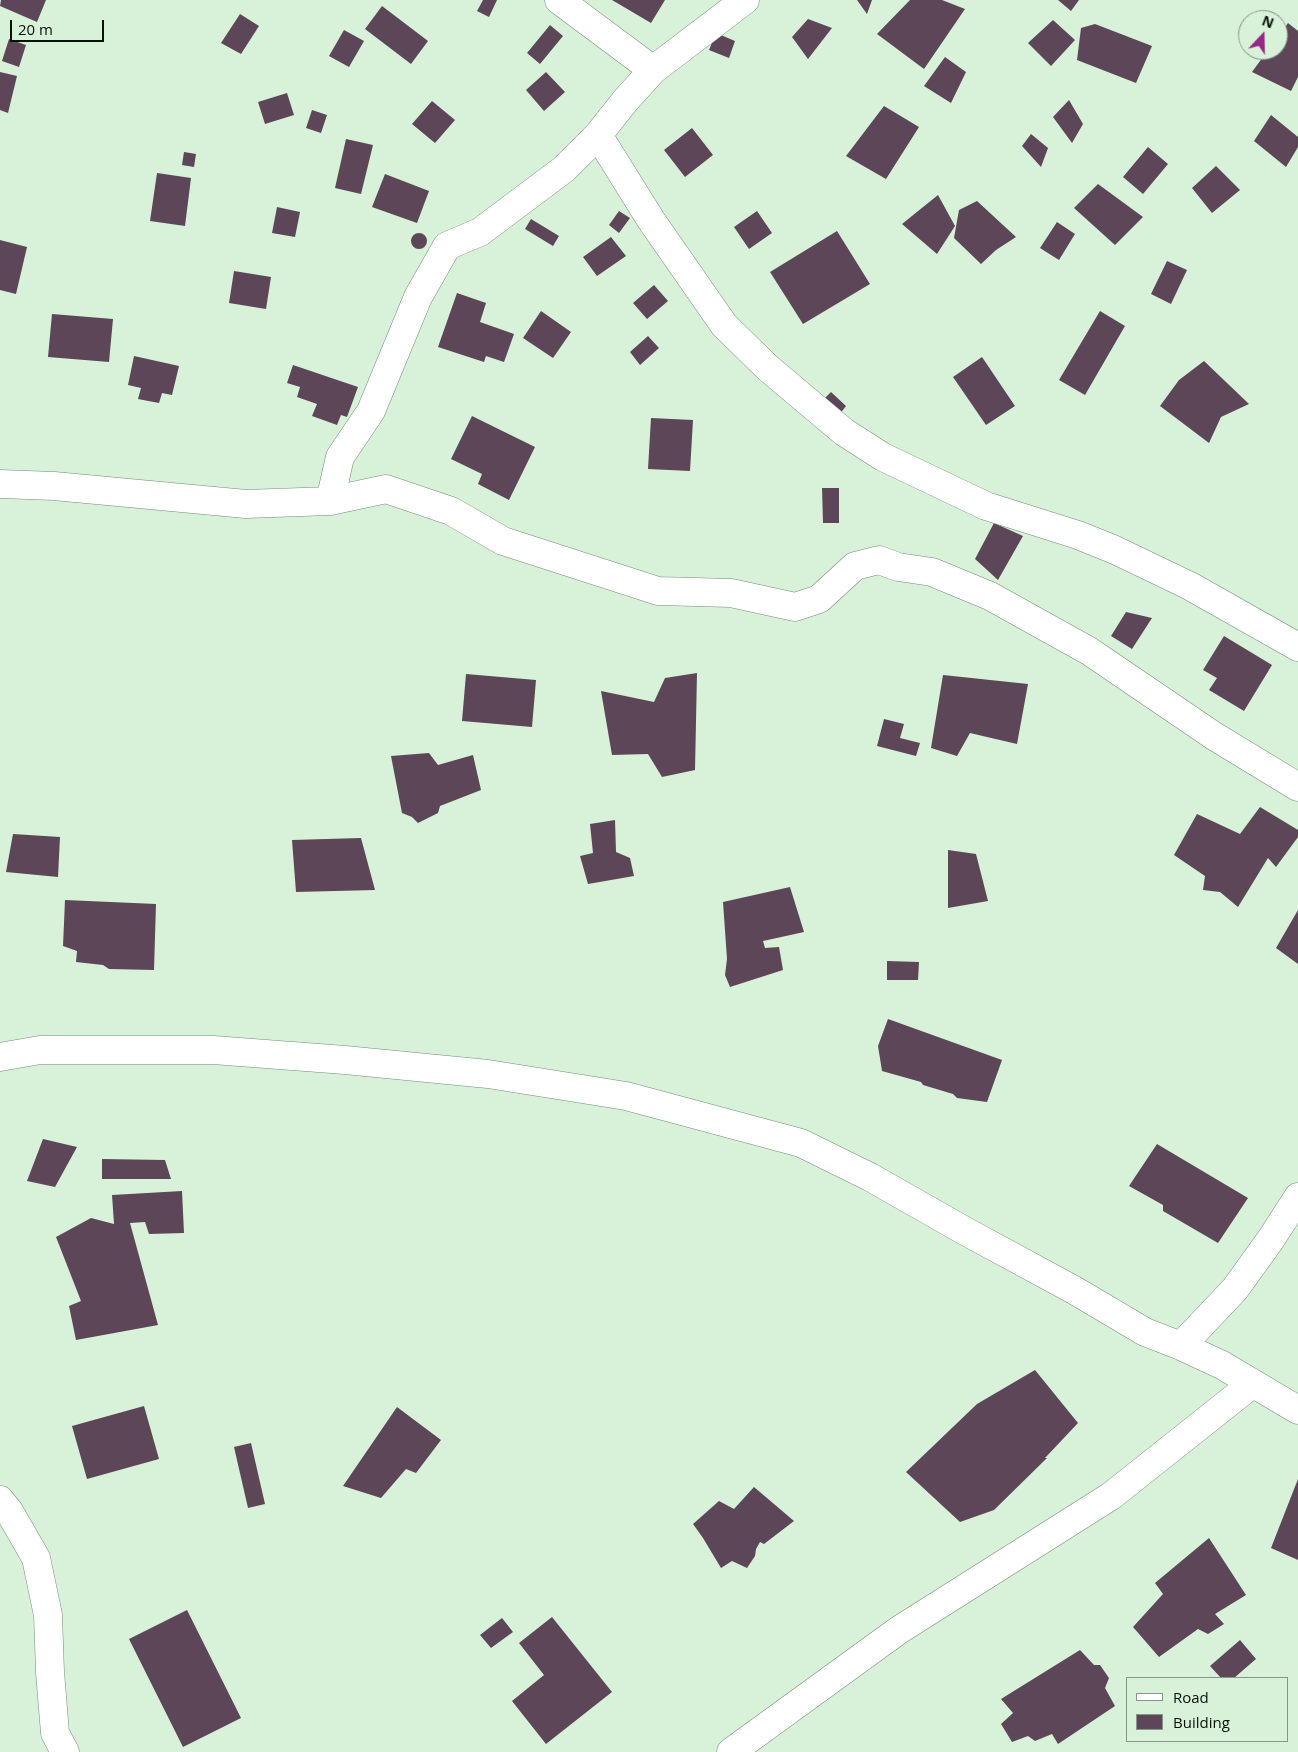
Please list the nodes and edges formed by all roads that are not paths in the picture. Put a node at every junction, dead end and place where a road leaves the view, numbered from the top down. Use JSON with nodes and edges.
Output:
{"nodes":[{"id":1,"x":559,"y":0,"type":"edge"},
{"id":2,"x":745,"y":0,"type":"edge"},
{"id":3,"x":653,"y":70,"type":"junction"},
{"id":4,"x":598,"y":135,"type":"junction"},
{"id":5,"x":0,"y":484,"type":"edge"},
{"id":6,"x":330,"y":501,"type":"junction"},
{"id":7,"x":1298,"y":647,"type":"edge"},
{"id":8,"x":1298,"y":787,"type":"edge"},
{"id":9,"x":0,"y":1057,"type":"edge"},
{"id":10,"x":1298,"y":1197,"type":"edge"},
{"id":11,"x":1181,"y":1346,"type":"junction"},
{"id":12,"x":1252,"y":1384,"type":"junction"},
{"id":13,"x":1298,"y":1410,"type":"edge"},
{"id":14,"x":0,"y":1500,"type":"edge"},
{"id":15,"x":65,"y":1752,"type":"edge"},
{"id":16,"x":732,"y":1752,"type":"edge"}],
"edges":[{"from":1,"to":3,"type":"street"},
{"from":2,"to":3,"type":"street"},
{"from":3,"to":4,"type":"street"},
{"from":4,"to":6,"type":"street"},
{"from":4,"to":7,"type":"street"},
{"from":5,"to":6,"type":"street"},
{"from":6,"to":8,"type":"street"},
{"from":9,"to":11,"type":"street"},
{"from":10,"to":11,"type":"street"},
{"from":11,"to":12,"type":"street"},
{"from":12,"to":13,"type":"street"},
{"from":12,"to":16,"type":"street"},
{"from":14,"to":15,"type":"street"}]}
